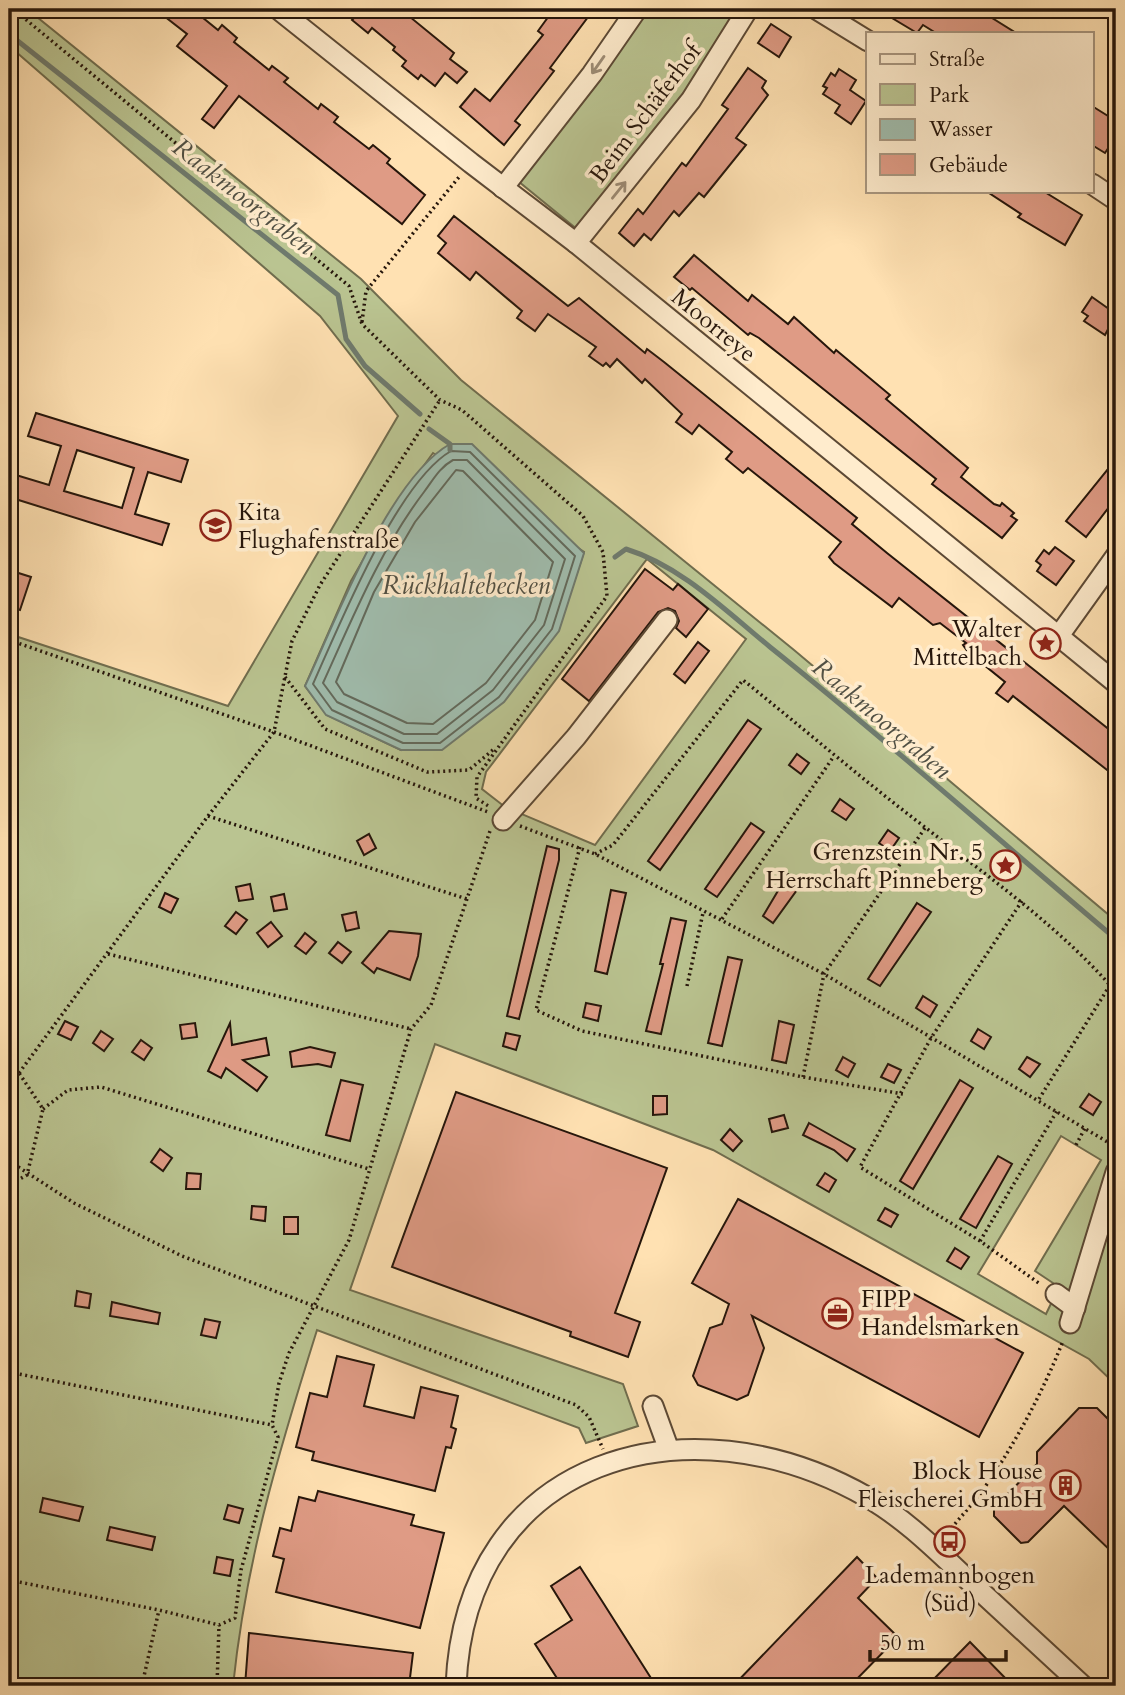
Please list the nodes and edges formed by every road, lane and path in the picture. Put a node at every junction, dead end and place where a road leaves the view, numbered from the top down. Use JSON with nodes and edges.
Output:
{"nodes":[{"id":1,"x":13,"y":9,"type":"edge"},
{"id":2,"x":278,"y":9,"type":"edge"},
{"id":3,"x":637,"y":9,"type":"edge"},
{"id":4,"x":748,"y":9,"type":"edge"},
{"id":5,"x":816,"y":9,"type":"edge"},
{"id":6,"x":866,"y":40,"type":"edge"},
{"id":7,"x":471,"y":163,"type":"junction"},
{"id":8,"x":1094,"y":185,"type":"edge"},
{"id":9,"x":503,"y":188,"type":"junction"},
{"id":10,"x":1116,"y":200,"type":"edge"},
{"id":11,"x":576,"y":243,"type":"junction"},
{"id":12,"x":362,"y":324,"type":"junction"},
{"id":13,"x":440,"y":400,"type":"junction"},
{"id":14,"x":1116,"y":556,"type":"edge"},
{"id":15,"x":667,"y":620,"type":"dead end"},
{"id":16,"x":1058,"y":637,"type":"junction"},
{"id":17,"x":9,"y":639,"type":"edge"},
{"id":18,"x":285,"y":677,"type":"junction"},
{"id":19,"x":1116,"y":682,"type":"edge"},
{"id":20,"x":274,"y":732,"type":"junction"},
{"id":21,"x":499,"y":746,"type":"junction"},
{"id":22,"x":834,"y":755,"type":"junction"},
{"id":23,"x":208,"y":816,"type":"junction"},
{"id":24,"x":499,"y":817,"type":"junction"},
{"id":25,"x":925,"y":828,"type":"junction"},
{"id":26,"x":580,"y":847,"type":"junction"},
{"id":27,"x":595,"y":854,"type":"junction"},
{"id":28,"x":467,"y":899,"type":"junction"},
{"id":29,"x":1021,"y":901,"type":"junction"},
{"id":30,"x":703,"y":913,"type":"junction"},
{"id":31,"x":722,"y":919,"type":"junction"},
{"id":32,"x":108,"y":954,"type":"junction"},
{"id":33,"x":824,"y":974,"type":"junction"},
{"id":34,"x":1110,"y":985,"type":"junction"},
{"id":35,"x":687,"y":986,"type":"dead end"},
{"id":36,"x":1116,"y":992,"type":"edge"},
{"id":37,"x":411,"y":1029,"type":"junction"},
{"id":38,"x":931,"y":1038,"type":"junction"},
{"id":39,"x":9,"y":1070,"type":"edge"},
{"id":40,"x":19,"y":1073,"type":"junction"},
{"id":41,"x":803,"y":1077,"type":"junction"},
{"id":42,"x":903,"y":1094,"type":"junction"},
{"id":43,"x":1038,"y":1100,"type":"junction"},
{"id":44,"x":43,"y":1109,"type":"junction"},
{"id":45,"x":1057,"y":1111,"type":"junction"},
{"id":46,"x":1086,"y":1128,"type":"junction"},
{"id":47,"x":1076,"y":1145,"type":"dead end"},
{"id":48,"x":1116,"y":1147,"type":"edge"},
{"id":49,"x":9,"y":1161,"type":"edge"},
{"id":50,"x":369,"y":1169,"type":"junction"},
{"id":51,"x":1116,"y":1172,"type":"edge"},
{"id":52,"x":27,"y":1175,"type":"junction"},
{"id":53,"x":9,"y":1185,"type":"edge"},
{"id":54,"x":1110,"y":1213,"type":"edge"},
{"id":55,"x":980,"y":1241,"type":"junction"},
{"id":56,"x":1056,"y":1294,"type":"joint"},
{"id":57,"x":313,"y":1304,"type":"junction"},
{"id":58,"x":1073,"y":1316,"type":"junction"},
{"id":59,"x":9,"y":1372,"type":"edge"},
{"id":60,"x":653,"y":1406,"type":"dead end"},
{"id":61,"x":272,"y":1425,"type":"junction"},
{"id":62,"x":669,"y":1450,"type":"junction"},
{"id":63,"x":609,"y":1464,"type":"junction"},
{"id":64,"x":936,"y":1550,"type":"junction"},
{"id":65,"x":9,"y":1580,"type":"edge"},
{"id":66,"x":159,"y":1610,"type":"junction"},
{"id":67,"x":219,"y":1625,"type":"junction"},
{"id":68,"x":142,"y":1685,"type":"edge"},
{"id":69,"x":217,"y":1686,"type":"edge"},
{"id":70,"x":456,"y":1686,"type":"edge"},
{"id":71,"x":1083,"y":1686,"type":"edge"}],
"edges":[{"from":1,"to":12,"type":"path"},
{"from":2,"to":7,"type":"street","name":"Moorreye"},
{"from":3,"to":9,"type":"street","one_way":true},
{"from":11,"to":4,"type":"street","name":"Beim Schäferhof","one_way":true},
{"from":5,"to":6,"type":"street"},
{"from":7,"to":9,"type":"street","name":"Moorreye"},
{"from":7,"to":12,"type":"path"},
{"from":8,"to":10,"type":"street"},
{"from":9,"to":11,"type":"street","name":"Moorreye"},
{"from":11,"to":16,"type":"street","name":"Moorreye"},
{"from":12,"to":13,"type":"path"},
{"from":13,"to":18,"type":"path"},
{"from":13,"to":21,"type":"path"},
{"from":14,"to":16,"type":"street"},
{"from":15,"to":24,"type":"street"},
{"from":16,"to":19,"type":"street","name":"Moorreye"},
{"from":17,"to":20,"type":"path"},
{"from":18,"to":20,"type":"path"},
{"from":18,"to":21,"type":"path"},
{"from":20,"to":23,"type":"path"},
{"from":20,"to":24,"type":"path"},
{"from":21,"to":24,"type":"path"},
{"from":22,"to":25,"type":"path"},
{"from":22,"to":27,"type":"path"},
{"from":22,"to":31,"type":"path"},
{"from":23,"to":28,"type":"path"},
{"from":23,"to":32,"type":"path"},
{"from":24,"to":26,"type":"path"},
{"from":24,"to":28,"type":"path"},
{"from":25,"to":29,"type":"path"},
{"from":25,"to":33,"type":"path"},
{"from":26,"to":27,"type":"path"},
{"from":26,"to":41,"type":"path"},
{"from":27,"to":30,"type":"path"},
{"from":28,"to":37,"type":"path"},
{"from":29,"to":34,"type":"path"},
{"from":29,"to":38,"type":"path"},
{"from":30,"to":31,"type":"path"},
{"from":30,"to":35,"type":"path"},
{"from":31,"to":33,"type":"path"},
{"from":32,"to":37,"type":"path"},
{"from":32,"to":40,"type":"path"},
{"from":33,"to":38,"type":"path"},
{"from":33,"to":41,"type":"path"},
{"from":34,"to":36,"type":"path"},
{"from":34,"to":43,"type":"path"},
{"from":37,"to":50,"type":"path"},
{"from":38,"to":42,"type":"path"},
{"from":38,"to":43,"type":"path"},
{"from":39,"to":40,"type":"path"},
{"from":40,"to":44,"type":"path"},
{"from":41,"to":42,"type":"path"},
{"from":42,"to":55,"type":"path"},
{"from":43,"to":45,"type":"path"},
{"from":44,"to":50,"type":"path"},
{"from":44,"to":52,"type":"path"},
{"from":45,"to":46,"type":"path"},
{"from":45,"to":55,"type":"path"},
{"from":46,"to":47,"type":"path"},
{"from":46,"to":48,"type":"path"},
{"from":49,"to":52,"type":"path"},
{"from":50,"to":57,"type":"path"},
{"from":51,"to":54,"type":"street"},
{"from":52,"to":53,"type":"path"},
{"from":52,"to":57,"type":"path"},
{"from":54,"to":58,"type":"street"},
{"from":55,"to":56,"type":"path"},
{"from":56,"to":58,"type":"street"},
{"from":57,"to":61,"type":"path"},
{"from":57,"to":63,"type":"path"},
{"from":58,"to":64,"type":"path"},
{"from":59,"to":61,"type":"path"},
{"from":60,"to":62,"type":"street"},
{"from":61,"to":67,"type":"path"},
{"from":62,"to":63,"type":"street"},
{"from":62,"to":64,"type":"street"},
{"from":63,"to":70,"type":"street"},
{"from":64,"to":71,"type":"street"},
{"from":65,"to":66,"type":"path"},
{"from":66,"to":67,"type":"path"},
{"from":66,"to":68,"type":"path"},
{"from":67,"to":69,"type":"path"}]}
